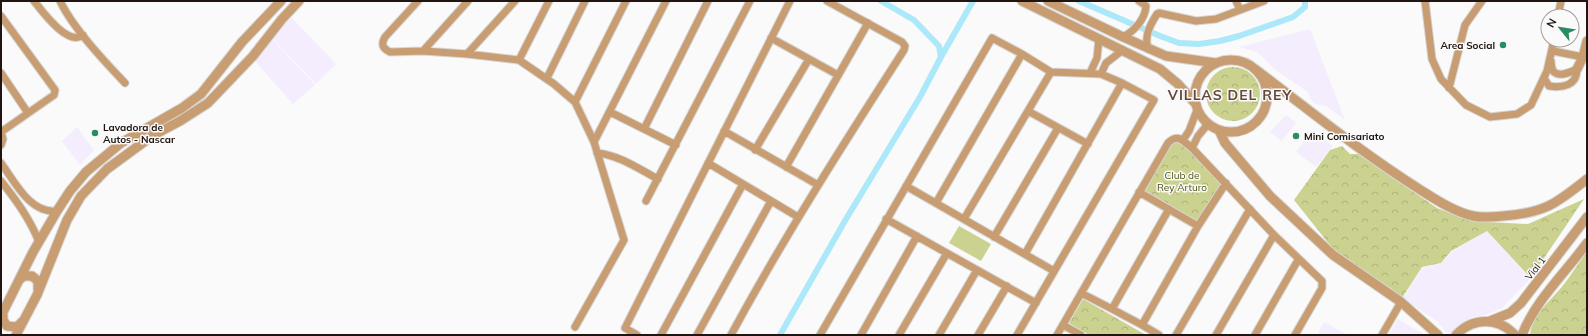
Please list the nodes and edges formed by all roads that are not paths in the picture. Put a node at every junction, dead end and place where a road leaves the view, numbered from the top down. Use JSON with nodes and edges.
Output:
{"nodes":[{"id":1,"x":34,"y":1,"type":"edge"},
{"id":2,"x":60,"y":1,"type":"edge"},
{"id":3,"x":281,"y":1,"type":"edge"},
{"id":4,"x":299,"y":1,"type":"edge"},
{"id":5,"x":418,"y":1,"type":"edge"},
{"id":6,"x":468,"y":1,"type":"edge"},
{"id":7,"x":514,"y":1,"type":"edge"},
{"id":8,"x":549,"y":1,"type":"edge"},
{"id":9,"x":585,"y":1,"type":"edge"},
{"id":10,"x":626,"y":1,"type":"edge"},
{"id":11,"x":666,"y":1,"type":"edge"},
{"id":12,"x":708,"y":1,"type":"edge"},
{"id":13,"x":750,"y":1,"type":"edge"},
{"id":14,"x":790,"y":1,"type":"edge"},
{"id":15,"x":827,"y":1,"type":"edge"},
{"id":16,"x":1022,"y":1,"type":"edge"},
{"id":17,"x":1048,"y":1,"type":"edge"},
{"id":18,"x":1139,"y":1,"type":"edge"},
{"id":19,"x":1236,"y":1,"type":"edge"},
{"id":20,"x":1264,"y":1,"type":"edge"},
{"id":21,"x":1425,"y":1,"type":"edge"},
{"id":22,"x":1482,"y":1,"type":"edge"},
{"id":23,"x":838,"y":4,"type":"edge"},
{"id":24,"x":1240,"y":10,"type":"junction"},
{"id":25,"x":1,"y":16,"type":"edge"},
{"id":26,"x":868,"y":23,"type":"junction"},
{"id":27,"x":83,"y":35,"type":"junction"},
{"id":28,"x":771,"y":38,"type":"junction"},
{"id":29,"x":1123,"y":38,"type":"junction"},
{"id":30,"x":1099,"y":39,"type":"junction"},
{"id":31,"x":1587,"y":41,"type":"edge"},
{"id":32,"x":1553,"y":48,"type":"edge"},
{"id":33,"x":1148,"y":49,"type":"junction"},
{"id":34,"x":1123,"y":50,"type":"junction"},
{"id":35,"x":423,"y":51,"type":"junction"},
{"id":36,"x":467,"y":54,"type":"junction"},
{"id":37,"x":1022,"y":54,"type":"junction"},
{"id":38,"x":1552,"y":55,"type":"junction"},
{"id":39,"x":1583,"y":57,"type":"junction"},
{"id":40,"x":809,"y":59,"type":"junction"},
{"id":41,"x":519,"y":60,"type":"junction"},
{"id":42,"x":1216,"y":63,"type":"junction"},
{"id":43,"x":1255,"y":69,"type":"junction"},
{"id":44,"x":1577,"y":69,"type":"junction"},
{"id":45,"x":1051,"y":72,"type":"junction"},
{"id":46,"x":1,"y":73,"type":"edge"},
{"id":47,"x":1090,"y":73,"type":"junction"},
{"id":48,"x":1101,"y":74,"type":"junction"},
{"id":49,"x":838,"y":75,"type":"junction"},
{"id":50,"x":547,"y":78,"type":"junction"},
{"id":51,"x":1544,"y":78,"type":"junction"},
{"id":52,"x":125,"y":83,"type":"dead end"},
{"id":53,"x":1122,"y":83,"type":"junction"},
{"id":54,"x":1449,"y":88,"type":"junction"},
{"id":55,"x":575,"y":102,"type":"junction"},
{"id":56,"x":1196,"y":106,"type":"junction"},
{"id":57,"x":1028,"y":111,"type":"junction"},
{"id":58,"x":610,"y":112,"type":"junction"},
{"id":59,"x":28,"y":113,"type":"junction"},
{"id":60,"x":1208,"y":124,"type":"junction"},
{"id":61,"x":1058,"y":128,"type":"junction"},
{"id":62,"x":644,"y":129,"type":"junction"},
{"id":63,"x":1219,"y":130,"type":"junction"},
{"id":64,"x":724,"y":131,"type":"junction"},
{"id":65,"x":1,"y":132,"type":"edge"},
{"id":66,"x":1183,"y":140,"type":"junction"},
{"id":67,"x":594,"y":142,"type":"junction"},
{"id":68,"x":1088,"y":144,"type":"junction"},
{"id":69,"x":1,"y":145,"type":"edge"},
{"id":70,"x":676,"y":145,"type":"junction"},
{"id":71,"x":1192,"y":148,"type":"junction"},
{"id":72,"x":755,"y":150,"type":"junction"},
{"id":73,"x":597,"y":153,"type":"junction"},
{"id":74,"x":1,"y":163,"type":"edge"},
{"id":75,"x":708,"y":163,"type":"junction"},
{"id":76,"x":786,"y":167,"type":"junction"},
{"id":77,"x":658,"y":179,"type":"junction"},
{"id":78,"x":1587,"y":179,"type":"edge"},
{"id":79,"x":1,"y":181,"type":"edge"},
{"id":80,"x":1226,"y":183,"type":"junction"},
{"id":81,"x":743,"y":184,"type":"junction"},
{"id":82,"x":818,"y":185,"type":"junction"},
{"id":83,"x":906,"y":186,"type":"junction"},
{"id":84,"x":1139,"y":192,"type":"junction"},
{"id":85,"x":646,"y":201,"type":"dead end"},
{"id":86,"x":771,"y":201,"type":"junction"},
{"id":87,"x":936,"y":204,"type":"junction"},
{"id":88,"x":1169,"y":209,"type":"junction"},
{"id":89,"x":1250,"y":209,"type":"junction"},
{"id":90,"x":57,"y":210,"type":"junction"},
{"id":91,"x":798,"y":217,"type":"junction"},
{"id":92,"x":1587,"y":217,"type":"edge"},
{"id":93,"x":886,"y":219,"type":"junction"},
{"id":94,"x":964,"y":219,"type":"junction"},
{"id":95,"x":1198,"y":226,"type":"junction"},
{"id":96,"x":1274,"y":235,"type":"junction"},
{"id":97,"x":917,"y":236,"type":"junction"},
{"id":98,"x":994,"y":237,"type":"junction"},
{"id":99,"x":39,"y":242,"type":"junction"},
{"id":100,"x":1587,"y":243,"type":"edge"},
{"id":101,"x":947,"y":253,"type":"junction"},
{"id":102,"x":1025,"y":254,"type":"junction"},
{"id":103,"x":1298,"y":260,"type":"junction"},
{"id":104,"x":977,"y":270,"type":"junction"},
{"id":105,"x":1054,"y":271,"type":"junction"},
{"id":106,"x":16,"y":285,"type":"junction"},
{"id":107,"x":1007,"y":286,"type":"junction"},
{"id":108,"x":1081,"y":293,"type":"junction"},
{"id":109,"x":37,"y":295,"type":"junction"},
{"id":110,"x":1401,"y":302,"type":"junction"},
{"id":111,"x":1036,"y":303,"type":"junction"},
{"id":112,"x":1112,"y":309,"type":"junction"},
{"id":113,"x":2,"y":313,"type":"edge"},
{"id":114,"x":25,"y":318,"type":"junction"},
{"id":115,"x":1490,"y":321,"type":"junction"},
{"id":116,"x":1063,"y":325,"type":"junction"},
{"id":117,"x":1142,"y":325,"type":"junction"},
{"id":118,"x":575,"y":327,"type":"dead end"},
{"id":119,"x":623,"y":332,"type":"edge"},
{"id":120,"x":16,"y":335,"type":"edge"},
{"id":121,"x":637,"y":335,"type":"edge"},
{"id":122,"x":661,"y":335,"type":"edge"},
{"id":123,"x":697,"y":335,"type":"edge"},
{"id":124,"x":731,"y":335,"type":"edge"},
{"id":125,"x":820,"y":335,"type":"edge"},
{"id":126,"x":861,"y":335,"type":"edge"},
{"id":127,"x":899,"y":335,"type":"edge"},
{"id":128,"x":939,"y":335,"type":"edge"},
{"id":129,"x":978,"y":335,"type":"edge"},
{"id":130,"x":1017,"y":335,"type":"edge"},
{"id":131,"x":1057,"y":335,"type":"edge"},
{"id":132,"x":1081,"y":335,"type":"edge"},
{"id":133,"x":1159,"y":335,"type":"edge"},
{"id":134,"x":1176,"y":335,"type":"edge"},
{"id":135,"x":1216,"y":335,"type":"edge"},
{"id":136,"x":1255,"y":335,"type":"edge"},
{"id":137,"x":1295,"y":335,"type":"edge"},
{"id":138,"x":1382,"y":335,"type":"edge"},
{"id":139,"x":1438,"y":335,"type":"edge"},
{"id":140,"x":1456,"y":335,"type":"edge"},
{"id":141,"x":1515,"y":335,"type":"edge"},
{"id":142,"x":1522,"y":335,"type":"edge"}],
"edges":[{"from":1,"to":27,"type":"street"},
{"from":2,"to":27,"type":"street"},
{"from":3,"to":90,"type":"street"},
{"from":4,"to":109,"type":"street"},
{"from":5,"to":35,"type":"street"},
{"from":6,"to":35,"type":"street"},
{"from":7,"to":36,"type":"street"},
{"from":8,"to":41,"type":"street"},
{"from":9,"to":50,"type":"street"},
{"from":10,"to":55,"type":"street"},
{"from":11,"to":58,"type":"street"},
{"from":12,"to":62,"type":"street"},
{"from":13,"to":70,"type":"street"},
{"from":14,"to":28,"type":"street"},
{"from":15,"to":23,"type":"street"},
{"from":16,"to":30,"type":"street"},
{"from":17,"to":29,"type":"street"},
{"from":18,"to":29,"type":"street"},
{"from":19,"to":24,"type":"street"},
{"from":20,"to":24,"type":"street"},
{"from":21,"to":54,"type":"street"},
{"from":22,"to":54,"type":"street"},
{"from":23,"to":26,"type":"street"},
{"from":24,"to":33,"type":"street"},
{"from":25,"to":59,"type":"street"},
{"from":26,"to":49,"type":"street"},
{"from":26,"to":82,"type":"street"},
{"from":27,"to":52,"type":"street"},
{"from":28,"to":40,"type":"street"},
{"from":28,"to":64,"type":"street"},
{"from":29,"to":33,"type":"street"},
{"from":30,"to":34,"type":"street"},
{"from":30,"to":47,"type":"street"},
{"from":31,"to":39,"type":"street"},
{"from":32,"to":38,"type":"street"},
{"from":33,"to":42,"type":"street"},
{"from":34,"to":48,"type":"street"},
{"from":34,"to":56,"type":"street"},
{"from":35,"to":36,"type":"street"},
{"from":36,"to":41,"type":"street"},
{"from":37,"to":45,"type":"street"},
{"from":37,"to":83,"type":"street"},
{"from":37,"to":87,"type":"street"},
{"from":38,"to":39,"type":"street"},
{"from":38,"to":44,"type":"street"},
{"from":38,"to":51,"type":"street"},
{"from":39,"to":44,"type":"street"},
{"from":40,"to":49,"type":"street"},
{"from":40,"to":72,"type":"street"},
{"from":41,"to":50,"type":"street"},
{"from":42,"to":43,"type":"street"},
{"from":42,"to":56,"type":"street"},
{"from":43,"to":63,"type":"street"},
{"from":43,"to":78,"type":"street"},
{"from":44,"to":51,"type":"street"},
{"from":45,"to":47,"type":"street"},
{"from":45,"to":57,"type":"street"},
{"from":46,"to":59,"type":"street"},
{"from":47,"to":48,"type":"street"},
{"from":48,"to":53,"type":"street"},
{"from":49,"to":76,"type":"street"},
{"from":50,"to":55,"type":"street"},
{"from":51,"to":54,"type":"street"},
{"from":53,"to":68,"type":"street"},
{"from":53,"to":105,"type":"street"},
{"from":55,"to":67,"type":"street"},
{"from":56,"to":60,"type":"street"},
{"from":56,"to":66,"type":"street"},
{"from":57,"to":61,"type":"street"},
{"from":57,"to":94,"type":"street"},
{"from":58,"to":62,"type":"street"},
{"from":58,"to":67,"type":"street"},
{"from":59,"to":65,"type":"street"},
{"from":60,"to":63,"type":"street"},
{"from":60,"to":71,"type":"street"},
{"from":61,"to":68,"type":"street"},
{"from":61,"to":98,"type":"street"},
{"from":62,"to":70,"type":"street"},
{"from":63,"to":110,"type":"street"},
{"from":64,"to":72,"type":"street"},
{"from":64,"to":75,"type":"street"},
{"from":65,"to":69,"type":"street"},
{"from":66,"to":71,"type":"street"},
{"from":66,"to":84,"type":"street"},
{"from":67,"to":73,"type":"street"},
{"from":68,"to":102,"type":"street"},
{"from":70,"to":77,"type":"street"},
{"from":71,"to":80,"type":"street"},
{"from":72,"to":76,"type":"street"},
{"from":73,"to":77,"type":"street"},
{"from":73,"to":118,"type":"street"},
{"from":74,"to":90,"type":"street"},
{"from":75,"to":81,"type":"street"},
{"from":75,"to":119,"type":"street"},
{"from":76,"to":82,"type":"street"},
{"from":77,"to":85,"type":"street"},
{"from":79,"to":99,"type":"street"},
{"from":80,"to":89,"type":"street"},
{"from":80,"to":95,"type":"street"},
{"from":81,"to":86,"type":"street"},
{"from":81,"to":122,"type":"street"},
{"from":82,"to":91,"type":"street"},
{"from":83,"to":87,"type":"street"},
{"from":83,"to":93,"type":"street"},
{"from":84,"to":88,"type":"street"},
{"from":84,"to":108,"type":"street"},
{"from":86,"to":91,"type":"street"},
{"from":86,"to":123,"type":"street"},
{"from":87,"to":94,"type":"street"},
{"from":88,"to":95,"type":"street"},
{"from":88,"to":112,"type":"street"},
{"from":89,"to":96,"type":"street"},
{"from":89,"to":134,"type":"street"},
{"from":90,"to":99,"type":"street"},
{"from":91,"to":124,"type":"street"},
{"from":92,"to":115,"type":"street","name":"Vial 1"},
{"from":93,"to":97,"type":"street"},
{"from":93,"to":125,"type":"street"},
{"from":94,"to":98,"type":"street"},
{"from":95,"to":117,"type":"street"},
{"from":96,"to":103,"type":"street"},
{"from":96,"to":135,"type":"street"},
{"from":97,"to":101,"type":"street"},
{"from":97,"to":126,"type":"street"},
{"from":98,"to":102,"type":"street"},
{"from":99,"to":106,"type":"street"},
{"from":100,"to":142,"type":"street"},
{"from":101,"to":104,"type":"street"},
{"from":101,"to":127,"type":"street"},
{"from":102,"to":105,"type":"street"},
{"from":103,"to":136,"type":"street"},
{"from":103,"to":137,"type":"street"},
{"from":104,"to":107,"type":"street"},
{"from":104,"to":128,"type":"street"},
{"from":105,"to":111,"type":"street"},
{"from":106,"to":109,"type":"street"},
{"from":106,"to":113,"type":"street"},
{"from":107,"to":111,"type":"street"},
{"from":107,"to":129,"type":"street"},
{"from":108,"to":112,"type":"street"},
{"from":108,"to":116,"type":"street"},
{"from":109,"to":114,"type":"street"},
{"from":110,"to":138,"type":"street"},
{"from":110,"to":139,"type":"street"},
{"from":111,"to":130,"type":"street"},
{"from":112,"to":117,"type":"street"},
{"from":113,"to":114,"type":"street"},
{"from":114,"to":120,"type":"street"},
{"from":115,"to":140,"type":"street","name":"Vial 1"},
{"from":115,"to":141,"type":"street"},
{"from":116,"to":131,"type":"street"},
{"from":116,"to":132,"type":"street"},
{"from":117,"to":133,"type":"street"},
{"from":119,"to":121,"type":"street"}]}
